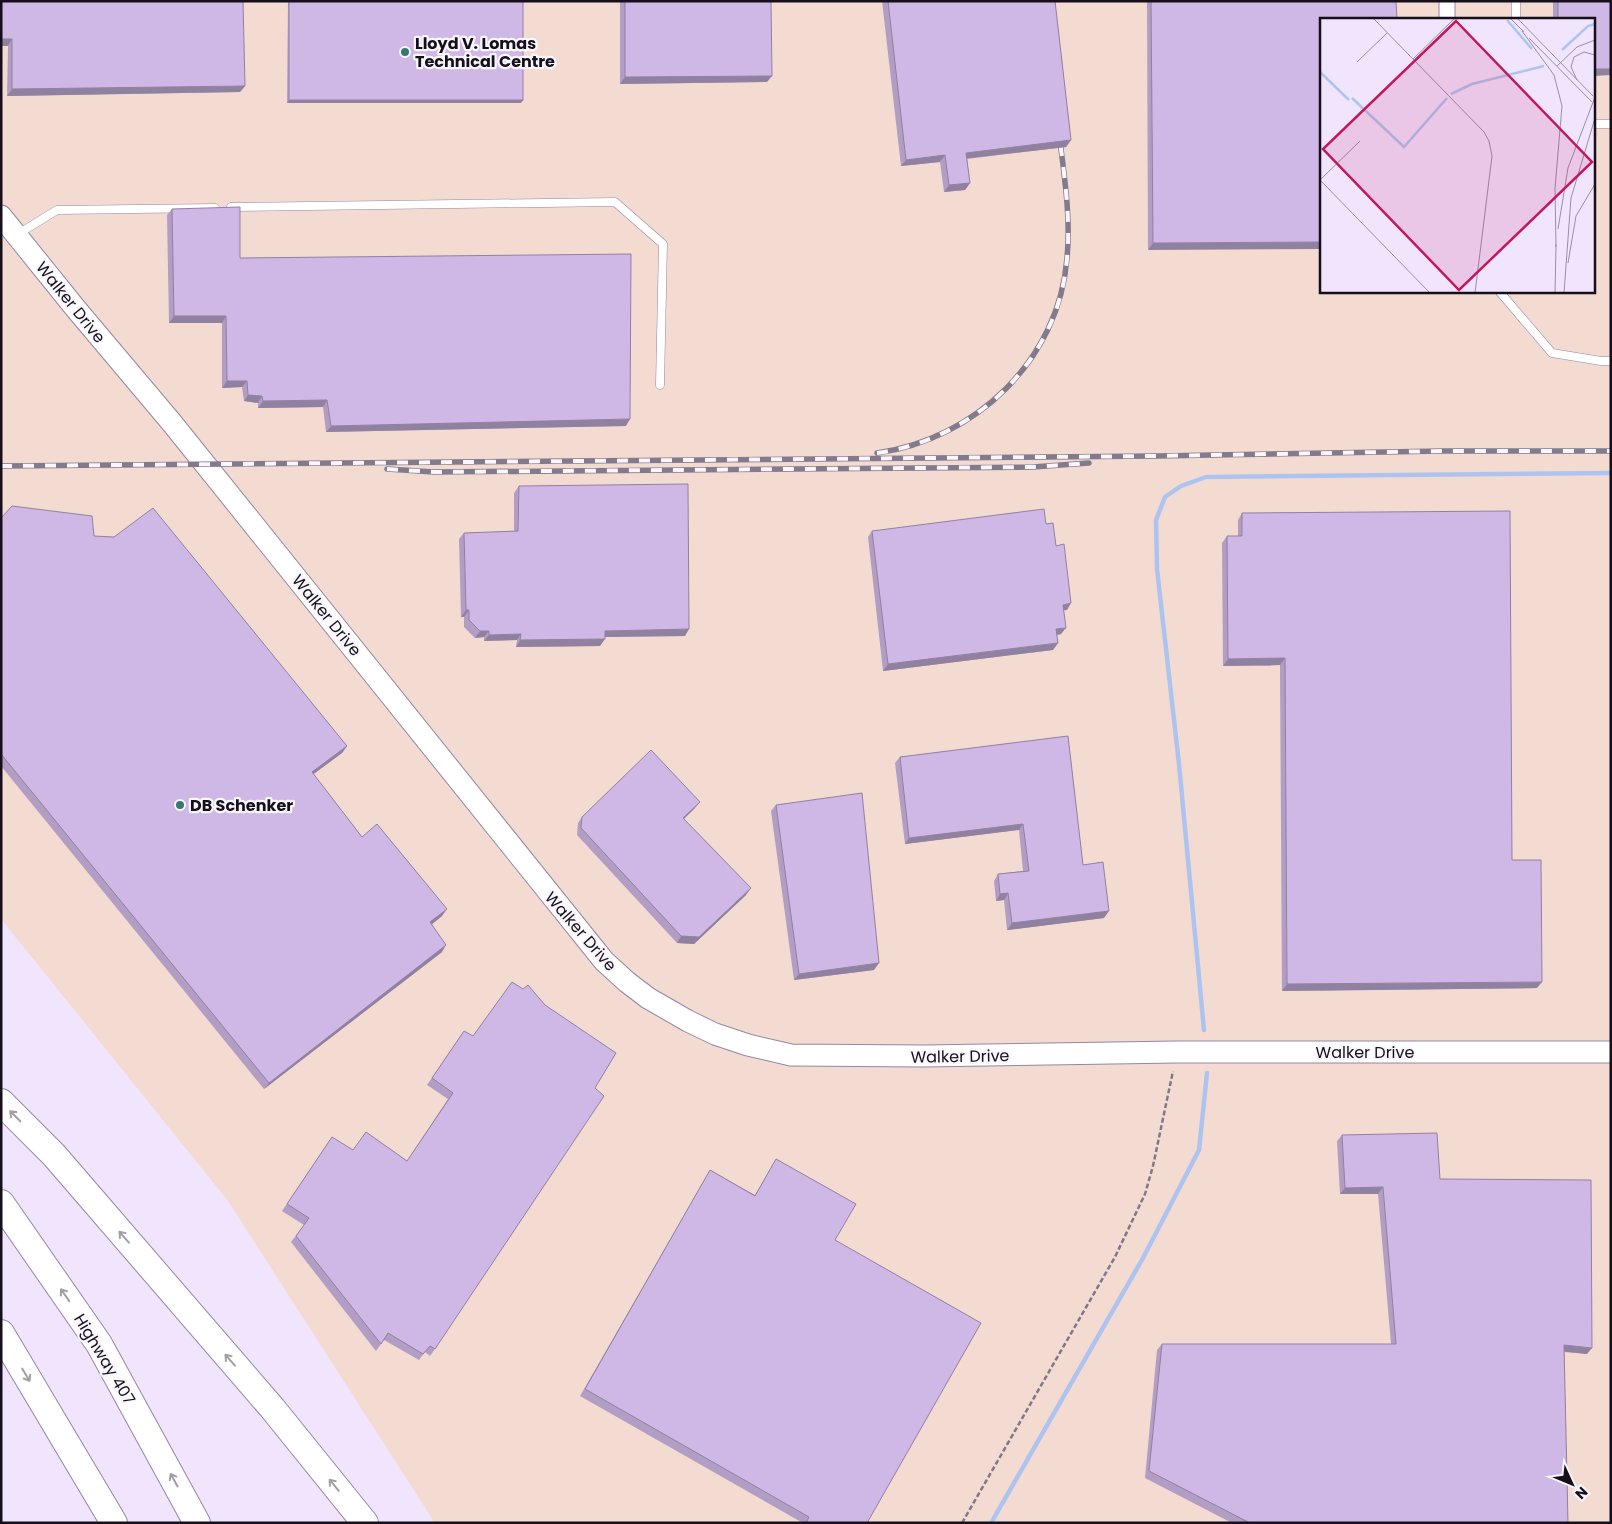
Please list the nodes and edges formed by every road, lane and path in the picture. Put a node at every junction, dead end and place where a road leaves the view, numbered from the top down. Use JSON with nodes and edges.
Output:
{"nodes":[{"id":1,"x":1447,"y":1,"type":"edge"},
{"id":2,"x":1516,"y":1,"type":"edge"},
{"id":3,"x":1447,"y":18,"type":"edge"},
{"id":4,"x":1516,"y":18,"type":"edge"},
{"id":5,"x":1594,"y":124,"type":"edge"},
{"id":6,"x":1611,"y":124,"type":"edge"},
{"id":7,"x":1,"y":216,"type":"edge"},
{"id":8,"x":16,"y":235,"type":"junction"},
{"id":9,"x":1500,"y":292,"type":"edge"},
{"id":10,"x":1611,"y":361,"type":"edge"},
{"id":11,"x":660,"y":385,"type":"dead end"},
{"id":12,"x":1177,"y":1052,"type":"junction"},
{"id":13,"x":1611,"y":1052,"type":"edge"},
{"id":14,"x":1,"y":1102,"type":"edge"},
{"id":15,"x":1,"y":1203,"type":"edge"},
{"id":16,"x":1,"y":1333,"type":"edge"},
{"id":17,"x":114,"y":1523,"type":"edge"},
{"id":18,"x":197,"y":1523,"type":"edge"},
{"id":19,"x":364,"y":1523,"type":"edge"},
{"id":20,"x":962,"y":1523,"type":"edge"}],
"edges":[{"from":1,"to":3,"type":"street"},
{"from":2,"to":4,"type":"lane"},
{"from":5,"to":6,"type":"lane"},
{"from":7,"to":8,"type":"street","name":"Walker Drive"},
{"from":8,"to":11,"type":"lane"},
{"from":8,"to":12,"type":"street","name":"Walker Drive"},
{"from":9,"to":10,"type":"lane"},
{"from":12,"to":13,"type":"street","name":"Walker Drive"},
{"from":12,"to":20,"type":"path"},
{"from":19,"to":14,"type":"highway","one_way":true},
{"from":18,"to":15,"type":"highway","name":"Highway 407","one_way":true},
{"from":16,"to":17,"type":"highway","one_way":true}]}
